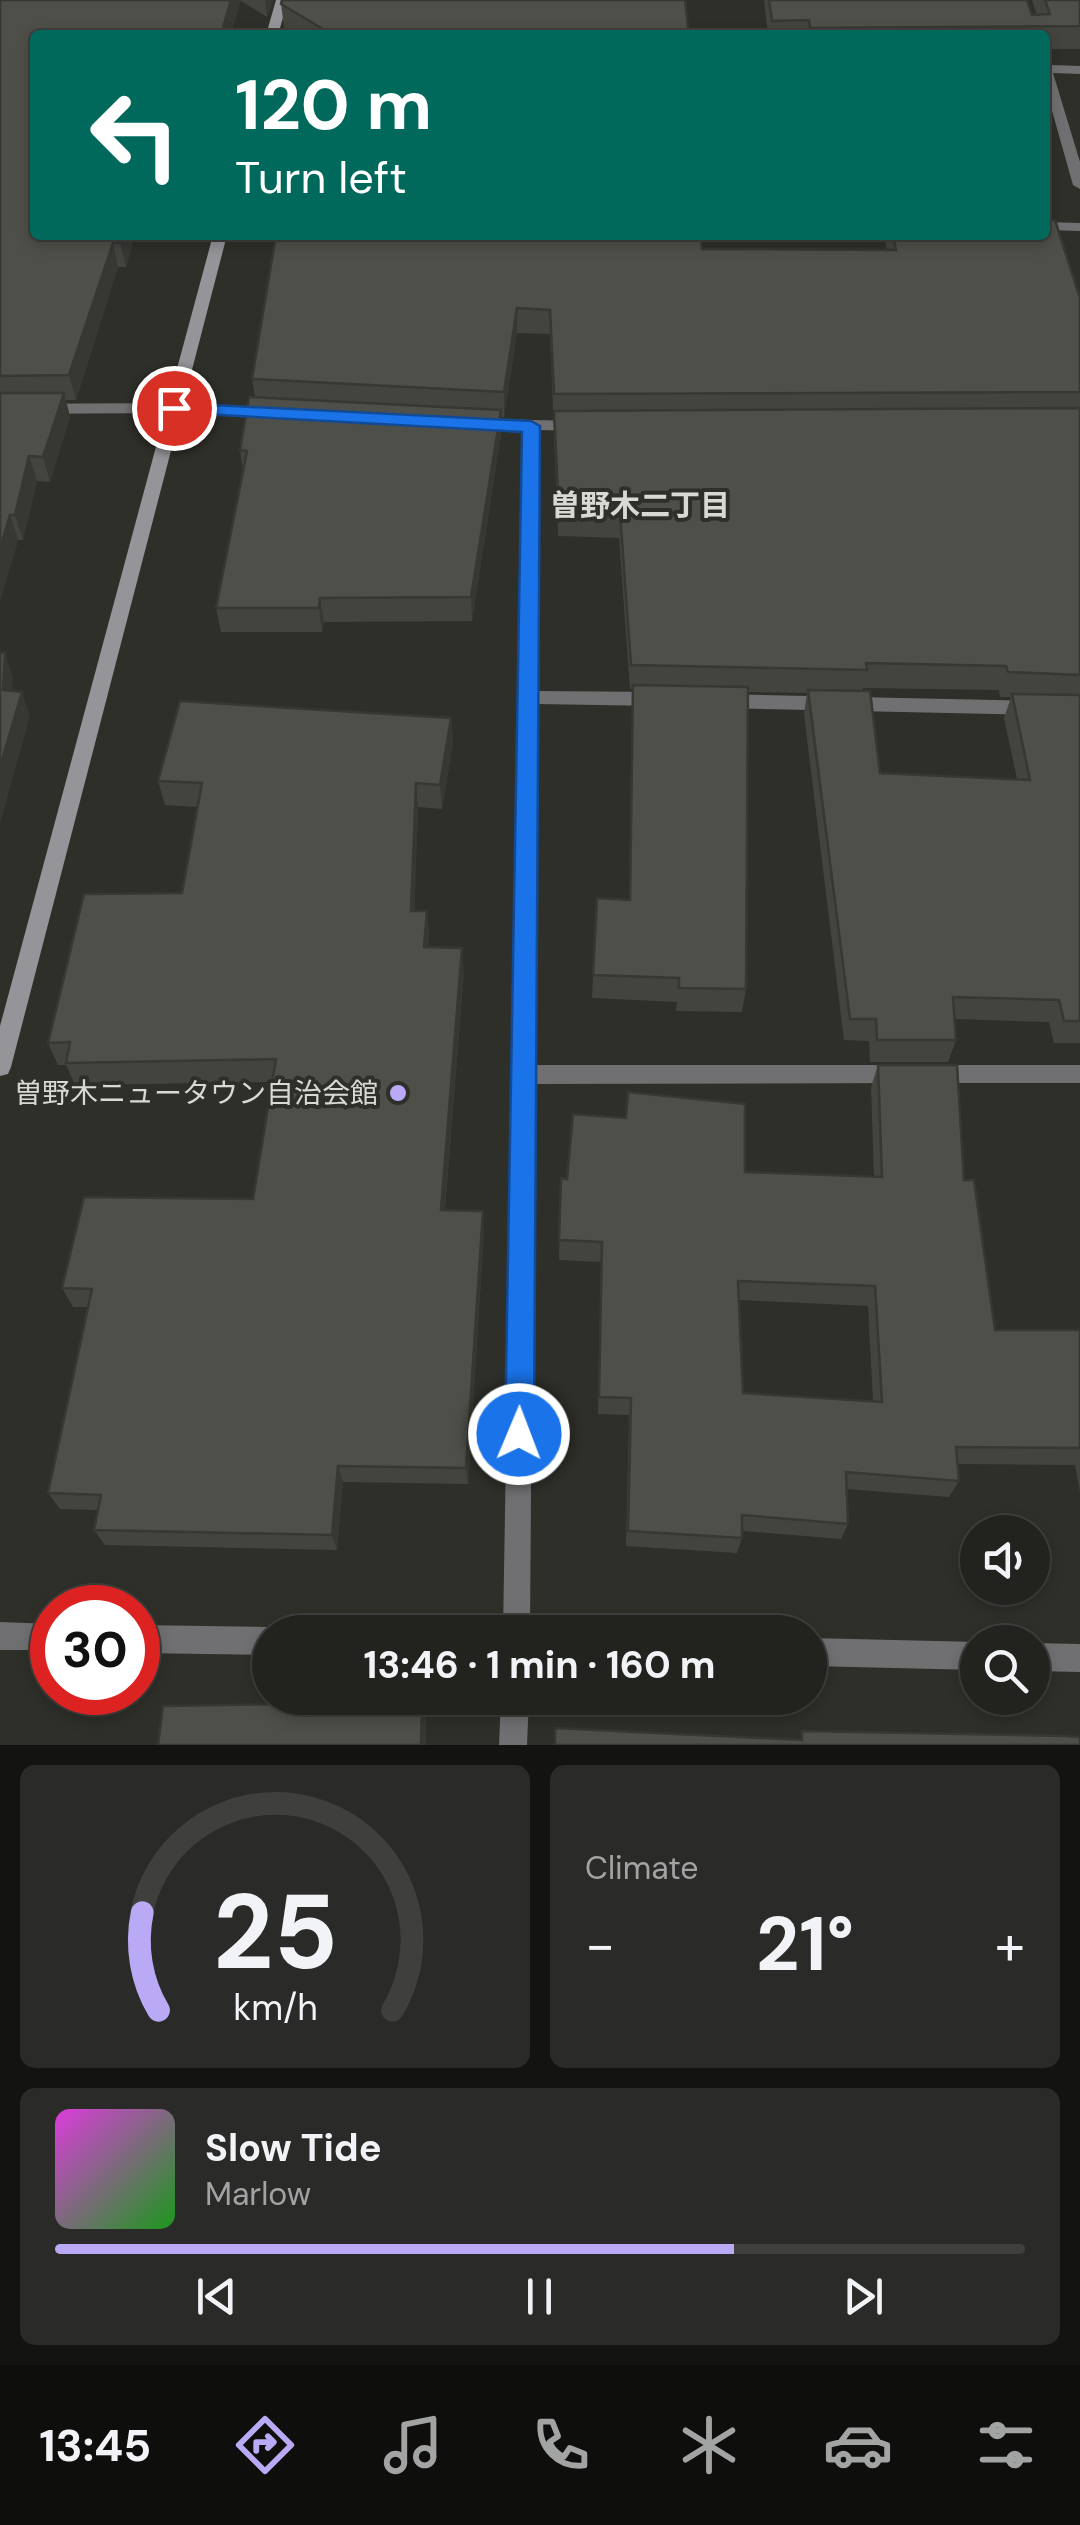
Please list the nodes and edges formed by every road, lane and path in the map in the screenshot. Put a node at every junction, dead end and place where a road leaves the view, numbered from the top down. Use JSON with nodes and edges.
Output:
{"nodes":[{"id":1,"x":282,"y":0,"type":"edge"},
{"id":2,"x":273,"y":30,"type":"edge"},
{"id":3,"x":1050,"y":68,"type":"edge"},
{"id":4,"x":1080,"y":70,"type":"edge"},
{"id":5,"x":1050,"y":82,"type":"edge"},
{"id":6,"x":1080,"y":185,"type":"edge"},
{"id":7,"x":1050,"y":226,"type":"edge"},
{"id":8,"x":1080,"y":226,"type":"edge"},
{"id":9,"x":219,"y":240,"type":"edge"},
{"id":10,"x":174,"y":408,"type":"junction"},
{"id":11,"x":0,"y":410,"type":"edge"},
{"id":12,"x":293,"y":414,"type":"edge"},
{"id":13,"x":452,"y":422,"type":"edge"},
{"id":14,"x":531,"y":426,"type":"junction"},
{"id":15,"x":590,"y":426,"type":"edge"},
{"id":16,"x":528,"y":696,"type":"junction"},
{"id":17,"x":1080,"y":709,"type":"edge"},
{"id":18,"x":0,"y":1068,"type":"edge"},
{"id":19,"x":1080,"y":1074,"type":"edge"},
{"id":20,"x":524,"y":1075,"type":"junction"},
{"id":21,"x":517,"y":1615,"type":"edge"},
{"id":22,"x":0,"y":1636,"type":"edge"},
{"id":23,"x":30,"y":1637,"type":"edge"},
{"id":24,"x":160,"y":1638,"type":"edge"},
{"id":25,"x":252,"y":1641,"type":"edge"},
{"id":26,"x":827,"y":1652,"type":"edge"},
{"id":27,"x":960,"y":1656,"type":"edge"},
{"id":28,"x":1050,"y":1657,"type":"edge"},
{"id":29,"x":1080,"y":1658,"type":"edge"},
{"id":30,"x":514,"y":1715,"type":"edge"},
{"id":31,"x":512,"y":1745,"type":"edge"}],
"edges":[{"from":1,"to":2,"type":"street"},
{"from":3,"to":4,"type":"street"},
{"from":5,"to":6,"type":"street"},
{"from":7,"to":8,"type":"street"},
{"from":9,"to":10,"type":"street"},
{"from":10,"to":11,"type":"street"},
{"from":10,"to":12,"type":"street"},
{"from":10,"to":18,"type":"street"},
{"from":13,"to":14,"type":"street"},
{"from":14,"to":15,"type":"street"},
{"from":14,"to":16,"type":"street"},
{"from":16,"to":17,"type":"street"},
{"from":16,"to":20,"type":"street"},
{"from":19,"to":20,"type":"street"},
{"from":20,"to":21,"type":"street"},
{"from":22,"to":23,"type":"street"},
{"from":24,"to":25,"type":"street"},
{"from":26,"to":27,"type":"street"},
{"from":28,"to":29,"type":"street"},
{"from":30,"to":31,"type":"street"}]}
